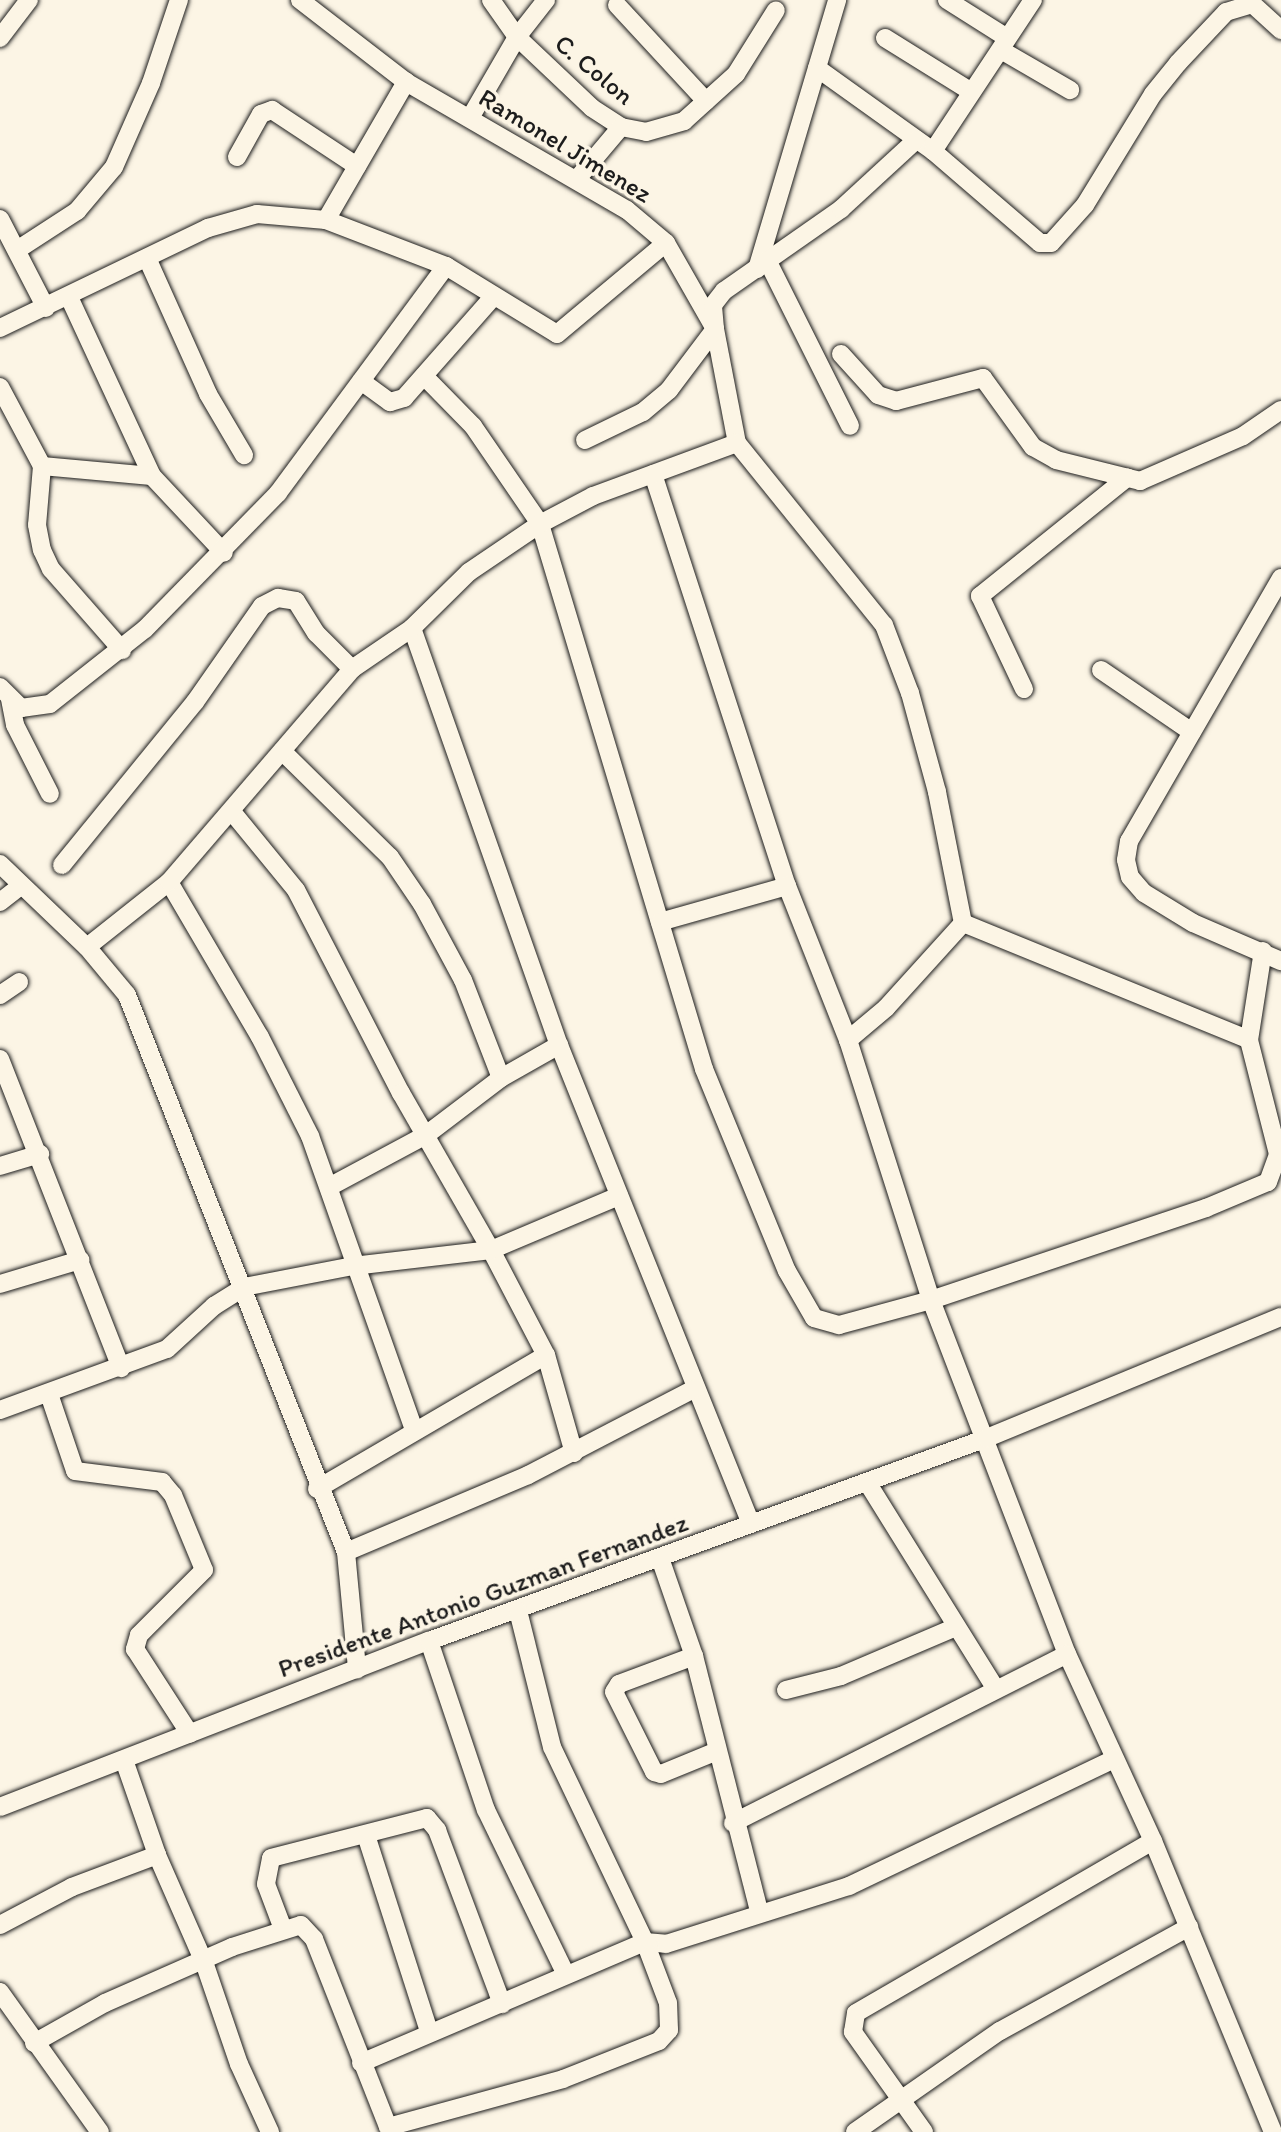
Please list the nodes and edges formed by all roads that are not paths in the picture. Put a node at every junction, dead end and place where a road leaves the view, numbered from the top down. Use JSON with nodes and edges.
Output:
{"nodes":[{"id":1,"x":29,"y":0,"type":"edge"},
{"id":2,"x":179,"y":0,"type":"edge"},
{"id":3,"x":300,"y":0,"type":"edge"},
{"id":4,"x":491,"y":0,"type":"edge"},
{"id":5,"x":546,"y":0,"type":"edge"},
{"id":6,"x":837,"y":0,"type":"edge"},
{"id":7,"x":947,"y":0,"type":"edge"},
{"id":8,"x":1033,"y":0,"type":"edge"},
{"id":9,"x":1250,"y":2,"type":"edge"},
{"id":10,"x":617,"y":5,"type":"dead end"},
{"id":11,"x":776,"y":10,"type":"dead end"},
{"id":12,"x":1281,"y":30,"type":"edge"},
{"id":13,"x":517,"y":37,"type":"junction"},
{"id":14,"x":0,"y":38,"type":"edge"},
{"id":15,"x":885,"y":38,"type":"dead end"},
{"id":16,"x":1004,"y":44,"type":"junction"},
{"id":17,"x":817,"y":68,"type":"junction"},
{"id":18,"x":406,"y":82,"type":"junction"},
{"id":19,"x":1070,"y":90,"type":"dead end"},
{"id":20,"x":970,"y":91,"type":"junction"},
{"id":21,"x":706,"y":101,"type":"junction"},
{"id":22,"x":470,"y":118,"type":"junction"},
{"id":23,"x":621,"y":127,"type":"junction"},
{"id":24,"x":916,"y":140,"type":"junction"},
{"id":25,"x":933,"y":151,"type":"junction"},
{"id":26,"x":237,"y":157,"type":"dead end"},
{"id":27,"x":357,"y":166,"type":"junction"},
{"id":28,"x":577,"y":179,"type":"junction"},
{"id":29,"x":0,"y":219,"type":"edge"},
{"id":30,"x":326,"y":220,"type":"junction"},
{"id":31,"x":666,"y":243,"type":"junction"},
{"id":32,"x":17,"y":250,"type":"junction"},
{"id":33,"x":147,"y":258,"type":"junction"},
{"id":34,"x":762,"y":265,"type":"junction"},
{"id":35,"x":446,"y":266,"type":"junction"},
{"id":36,"x":494,"y":296,"type":"junction"},
{"id":37,"x":69,"y":297,"type":"junction"},
{"id":38,"x":46,"y":308,"type":"junction"},
{"id":39,"x":0,"y":328,"type":"edge"},
{"id":40,"x":715,"y":329,"type":"junction"},
{"id":41,"x":841,"y":354,"type":"dead end"},
{"id":42,"x":424,"y":376,"type":"junction"},
{"id":43,"x":361,"y":381,"type":"junction"},
{"id":44,"x":0,"y":387,"type":"edge"},
{"id":45,"x":1281,"y":410,"type":"edge"},
{"id":46,"x":850,"y":426,"type":"dead end"},
{"id":47,"x":585,"y":440,"type":"dead end"},
{"id":48,"x":737,"y":443,"type":"junction"},
{"id":49,"x":244,"y":455,"type":"dead end"},
{"id":50,"x":42,"y":466,"type":"junction"},
{"id":51,"x":653,"y":474,"type":"junction"},
{"id":52,"x":152,"y":476,"type":"junction"},
{"id":53,"x":1127,"y":478,"type":"junction"},
{"id":54,"x":540,"y":524,"type":"junction"},
{"id":55,"x":224,"y":553,"type":"junction"},
{"id":56,"x":1281,"y":578,"type":"edge"},
{"id":57,"x":412,"y":628,"type":"junction"},
{"id":58,"x":122,"y":650,"type":"junction"},
{"id":59,"x":352,"y":669,"type":"junction"},
{"id":60,"x":1101,"y":670,"type":"dead end"},
{"id":61,"x":1024,"y":689,"type":"dead end"},
{"id":62,"x":5,"y":693,"type":"edge"},
{"id":63,"x":1192,"y":732,"type":"junction"},
{"id":64,"x":282,"y":751,"type":"junction"},
{"id":65,"x":50,"y":794,"type":"dead end"},
{"id":66,"x":233,"y":813,"type":"junction"},
{"id":67,"x":0,"y":864,"type":"edge"},
{"id":68,"x":62,"y":865,"type":"dead end"},
{"id":69,"x":169,"y":882,"type":"junction"},
{"id":70,"x":787,"y":886,"type":"junction"},
{"id":71,"x":19,"y":887,"type":"junction"},
{"id":72,"x":0,"y":902,"type":"edge"},
{"id":73,"x":660,"y":922,"type":"junction"},
{"id":74,"x":963,"y":923,"type":"junction"},
{"id":75,"x":87,"y":947,"type":"junction"},
{"id":76,"x":1263,"y":951,"type":"junction"},
{"id":77,"x":1281,"y":961,"type":"edge"},
{"id":78,"x":19,"y":982,"type":"dead end"},
{"id":79,"x":0,"y":995,"type":"edge"},
{"id":80,"x":848,"y":1040,"type":"junction"},
{"id":81,"x":1249,"y":1040,"type":"junction"},
{"id":82,"x":559,"y":1045,"type":"junction"},
{"id":83,"x":0,"y":1059,"type":"edge"},
{"id":84,"x":501,"y":1078,"type":"junction"},
{"id":85,"x":426,"y":1135,"type":"junction"},
{"id":86,"x":40,"y":1154,"type":"junction"},
{"id":87,"x":0,"y":1166,"type":"edge"},
{"id":88,"x":329,"y":1187,"type":"junction"},
{"id":89,"x":619,"y":1196,"type":"junction"},
{"id":90,"x":491,"y":1250,"type":"junction"},
{"id":91,"x":80,"y":1260,"type":"junction"},
{"id":92,"x":353,"y":1266,"type":"junction"},
{"id":93,"x":0,"y":1284,"type":"edge"},
{"id":94,"x":244,"y":1287,"type":"junction"},
{"id":95,"x":931,"y":1300,"type":"junction"},
{"id":96,"x":1281,"y":1317,"type":"edge"},
{"id":97,"x":546,"y":1355,"type":"junction"},
{"id":98,"x":121,"y":1368,"type":"junction"},
{"id":99,"x":696,"y":1388,"type":"junction"},
{"id":100,"x":49,"y":1394,"type":"junction"},
{"id":101,"x":0,"y":1410,"type":"edge"},
{"id":102,"x":414,"y":1429,"type":"junction"},
{"id":103,"x":987,"y":1438,"type":"junction"},
{"id":104,"x":574,"y":1453,"type":"junction"},
{"id":105,"x":867,"y":1482,"type":"junction"},
{"id":106,"x":317,"y":1489,"type":"junction"},
{"id":107,"x":751,"y":1524,"type":"junction"},
{"id":108,"x":346,"y":1552,"type":"junction"},
{"id":109,"x":660,"y":1558,"type":"junction"},
{"id":110,"x":518,"y":1611,"type":"junction"},
{"id":111,"x":956,"y":1627,"type":"junction"},
{"id":112,"x":429,"y":1641,"type":"junction"},
{"id":113,"x":1067,"y":1654,"type":"junction"},
{"id":114,"x":694,"y":1656,"type":"junction"},
{"id":115,"x":357,"y":1669,"type":"junction"},
{"id":116,"x":996,"y":1689,"type":"junction"},
{"id":117,"x":786,"y":1690,"type":"dead end"},
{"id":118,"x":190,"y":1734,"type":"junction"},
{"id":119,"x":717,"y":1751,"type":"junction"},
{"id":120,"x":1114,"y":1759,"type":"junction"},
{"id":121,"x":124,"y":1760,"type":"junction"},
{"id":122,"x":0,"y":1807,"type":"edge"},
{"id":123,"x":733,"y":1823,"type":"junction"},
{"id":124,"x":366,"y":1835,"type":"junction"},
{"id":125,"x":1153,"y":1841,"type":"junction"},
{"id":126,"x":157,"y":1855,"type":"junction"},
{"id":127,"x":759,"y":1911,"type":"junction"},
{"id":128,"x":0,"y":1925,"type":"edge"},
{"id":129,"x":1189,"y":1927,"type":"junction"},
{"id":130,"x":283,"y":1929,"type":"junction"},
{"id":131,"x":645,"y":1942,"type":"junction"},
{"id":132,"x":204,"y":1962,"type":"junction"},
{"id":133,"x":565,"y":1973,"type":"junction"},
{"id":134,"x":0,"y":1992,"type":"edge"},
{"id":135,"x":502,"y":2004,"type":"junction"},
{"id":136,"x":429,"y":2031,"type":"junction"},
{"id":137,"x":34,"y":2043,"type":"junction"},
{"id":138,"x":361,"y":2063,"type":"junction"},
{"id":139,"x":900,"y":2098,"type":"junction"},
{"id":140,"x":100,"y":2132,"type":"edge"},
{"id":141,"x":270,"y":2132,"type":"edge"},
{"id":142,"x":855,"y":2132,"type":"edge"},
{"id":143,"x":924,"y":2132,"type":"edge"},
{"id":144,"x":1273,"y":2132,"type":"edge"}],
"edges":[{"from":1,"to":14,"type":"street"},
{"from":2,"to":32,"type":"street"},
{"from":3,"to":18,"type":"street","name":"Ramonel Jimenez"},
{"from":4,"to":13,"type":"street","name":"C. Colon"},
{"from":5,"to":13,"type":"street"},
{"from":6,"to":17,"type":"street"},
{"from":7,"to":16,"type":"street"},
{"from":8,"to":16,"type":"street"},
{"from":9,"to":12,"type":"street"},
{"from":9,"to":25,"type":"street"},
{"from":10,"to":21,"type":"street"},
{"from":11,"to":21,"type":"street","name":"C. Colon"},
{"from":13,"to":22,"type":"street"},
{"from":13,"to":23,"type":"street","name":"C. Colon"},
{"from":15,"to":20,"type":"street"},
{"from":16,"to":19,"type":"street"},
{"from":16,"to":20,"type":"street"},
{"from":17,"to":24,"type":"street"},
{"from":17,"to":34,"type":"street"},
{"from":18,"to":22,"type":"street","name":"Ramonel Jimenez"},
{"from":18,"to":27,"type":"street"},
{"from":20,"to":25,"type":"street"},
{"from":21,"to":23,"type":"street","name":"C. Colon"},
{"from":22,"to":28,"type":"street","name":"Ramonel Jimenez"},
{"from":23,"to":28,"type":"street"},
{"from":24,"to":25,"type":"street"},
{"from":24,"to":34,"type":"street"},
{"from":26,"to":27,"type":"street"},
{"from":27,"to":30,"type":"street"},
{"from":28,"to":31,"type":"street","name":"Ramonel Jimenez"},
{"from":29,"to":32,"type":"street"},
{"from":30,"to":33,"type":"street"},
{"from":30,"to":35,"type":"street"},
{"from":31,"to":36,"type":"street"},
{"from":31,"to":40,"type":"street","name":"Ramonel Jimenez"},
{"from":32,"to":38,"type":"street"},
{"from":33,"to":37,"type":"street"},
{"from":33,"to":49,"type":"street"},
{"from":34,"to":40,"type":"street"},
{"from":34,"to":46,"type":"street"},
{"from":35,"to":36,"type":"street"},
{"from":35,"to":43,"type":"street"},
{"from":36,"to":42,"type":"street"},
{"from":37,"to":38,"type":"street"},
{"from":37,"to":52,"type":"street"},
{"from":38,"to":39,"type":"street"},
{"from":40,"to":47,"type":"street"},
{"from":40,"to":48,"type":"street","name":"Ramonel Jimenez"},
{"from":41,"to":53,"type":"street"},
{"from":42,"to":43,"type":"street"},
{"from":42,"to":54,"type":"street"},
{"from":43,"to":55,"type":"street"},
{"from":44,"to":50,"type":"street"},
{"from":45,"to":53,"type":"street"},
{"from":48,"to":51,"type":"street"},
{"from":48,"to":74,"type":"street"},
{"from":50,"to":52,"type":"street"},
{"from":50,"to":58,"type":"street"},
{"from":51,"to":54,"type":"street"},
{"from":51,"to":70,"type":"street"},
{"from":52,"to":55,"type":"street"},
{"from":53,"to":61,"type":"street"},
{"from":54,"to":57,"type":"street"},
{"from":54,"to":73,"type":"street"},
{"from":55,"to":58,"type":"street"},
{"from":56,"to":63,"type":"street"},
{"from":57,"to":59,"type":"street"},
{"from":57,"to":82,"type":"street"},
{"from":58,"to":62,"type":"street"},
{"from":59,"to":64,"type":"street"},
{"from":59,"to":68,"type":"street"},
{"from":60,"to":63,"type":"street"},
{"from":62,"to":65,"type":"street"},
{"from":63,"to":76,"type":"street"},
{"from":64,"to":66,"type":"street"},
{"from":64,"to":84,"type":"street"},
{"from":66,"to":69,"type":"street"},
{"from":66,"to":85,"type":"street"},
{"from":67,"to":71,"type":"street"},
{"from":69,"to":75,"type":"street"},
{"from":69,"to":88,"type":"street"},
{"from":70,"to":73,"type":"street"},
{"from":70,"to":80,"type":"street"},
{"from":71,"to":72,"type":"street"},
{"from":71,"to":75,"type":"street"},
{"from":73,"to":95,"type":"street"},
{"from":74,"to":80,"type":"street"},
{"from":74,"to":81,"type":"street"},
{"from":75,"to":94,"type":"street"},
{"from":76,"to":77,"type":"street"},
{"from":76,"to":81,"type":"street"},
{"from":78,"to":79,"type":"street"},
{"from":80,"to":95,"type":"street"},
{"from":81,"to":95,"type":"street"},
{"from":82,"to":84,"type":"street"},
{"from":82,"to":89,"type":"street"},
{"from":83,"to":86,"type":"street"},
{"from":84,"to":85,"type":"street"},
{"from":85,"to":88,"type":"street"},
{"from":85,"to":90,"type":"street"},
{"from":86,"to":87,"type":"street"},
{"from":86,"to":91,"type":"street"},
{"from":88,"to":92,"type":"street"},
{"from":89,"to":90,"type":"street"},
{"from":89,"to":99,"type":"street"},
{"from":90,"to":92,"type":"street"},
{"from":90,"to":97,"type":"street"},
{"from":91,"to":93,"type":"street"},
{"from":91,"to":98,"type":"street"},
{"from":92,"to":94,"type":"street"},
{"from":92,"to":102,"type":"street"},
{"from":94,"to":98,"type":"street"},
{"from":94,"to":106,"type":"street"},
{"from":95,"to":103,"type":"street"},
{"from":96,"to":103,"type":"street","name":"Presidente Antonio Guzman Fernandez"},
{"from":97,"to":102,"type":"street"},
{"from":97,"to":104,"type":"street"},
{"from":98,"to":100,"type":"street"},
{"from":99,"to":104,"type":"street"},
{"from":99,"to":107,"type":"street"},
{"from":100,"to":101,"type":"street"},
{"from":100,"to":118,"type":"street"},
{"from":102,"to":106,"type":"street"},
{"from":103,"to":105,"type":"street","name":"Presidente Antonio Guzman Fernandez"},
{"from":103,"to":113,"type":"street"},
{"from":104,"to":108,"type":"street"},
{"from":105,"to":107,"type":"street","name":"Presidente Antonio Guzman Fernandez"},
{"from":105,"to":111,"type":"street"},
{"from":106,"to":108,"type":"street"},
{"from":107,"to":109,"type":"street","name":"Presidente Antonio Guzman Fernandez"},
{"from":108,"to":115,"type":"street"},
{"from":109,"to":110,"type":"street","name":"Presidente Antonio Guzman Fernandez"},
{"from":109,"to":114,"type":"street"},
{"from":110,"to":112,"type":"street","name":"Presidente Antonio Guzman Fernandez"},
{"from":110,"to":131,"type":"street"},
{"from":111,"to":116,"type":"street"},
{"from":111,"to":117,"type":"street"},
{"from":112,"to":115,"type":"street","name":"Presidente Antonio Guzman Fernandez"},
{"from":112,"to":133,"type":"street"},
{"from":113,"to":116,"type":"street"},
{"from":113,"to":120,"type":"street"},
{"from":114,"to":119,"type":"street"},
{"from":114,"to":119,"type":"street"},
{"from":115,"to":118,"type":"street","name":"Presidente Antonio Guzman Fernandez"},
{"from":116,"to":123,"type":"street"},
{"from":118,"to":121,"type":"street","name":"Presidente Antonio Guzman Fernandez"},
{"from":119,"to":123,"type":"street"},
{"from":120,"to":125,"type":"street"},
{"from":120,"to":127,"type":"street"},
{"from":121,"to":122,"type":"street","name":"Presidente Antonio Guzman Fernandez"},
{"from":121,"to":126,"type":"street"},
{"from":123,"to":127,"type":"street"},
{"from":124,"to":130,"type":"street"},
{"from":124,"to":135,"type":"street"},
{"from":124,"to":136,"type":"street"},
{"from":125,"to":129,"type":"street"},
{"from":125,"to":139,"type":"street"},
{"from":126,"to":128,"type":"street"},
{"from":126,"to":132,"type":"street"},
{"from":127,"to":131,"type":"street"},
{"from":129,"to":139,"type":"street"},
{"from":129,"to":144,"type":"street"},
{"from":130,"to":132,"type":"street"},
{"from":130,"to":138,"type":"street"},
{"from":131,"to":133,"type":"street"},
{"from":131,"to":138,"type":"street"},
{"from":132,"to":137,"type":"street"},
{"from":132,"to":141,"type":"street"},
{"from":133,"to":135,"type":"street"},
{"from":134,"to":137,"type":"street"},
{"from":135,"to":136,"type":"street"},
{"from":136,"to":138,"type":"street"},
{"from":137,"to":140,"type":"street"},
{"from":139,"to":142,"type":"street"},
{"from":139,"to":143,"type":"street"}]}
